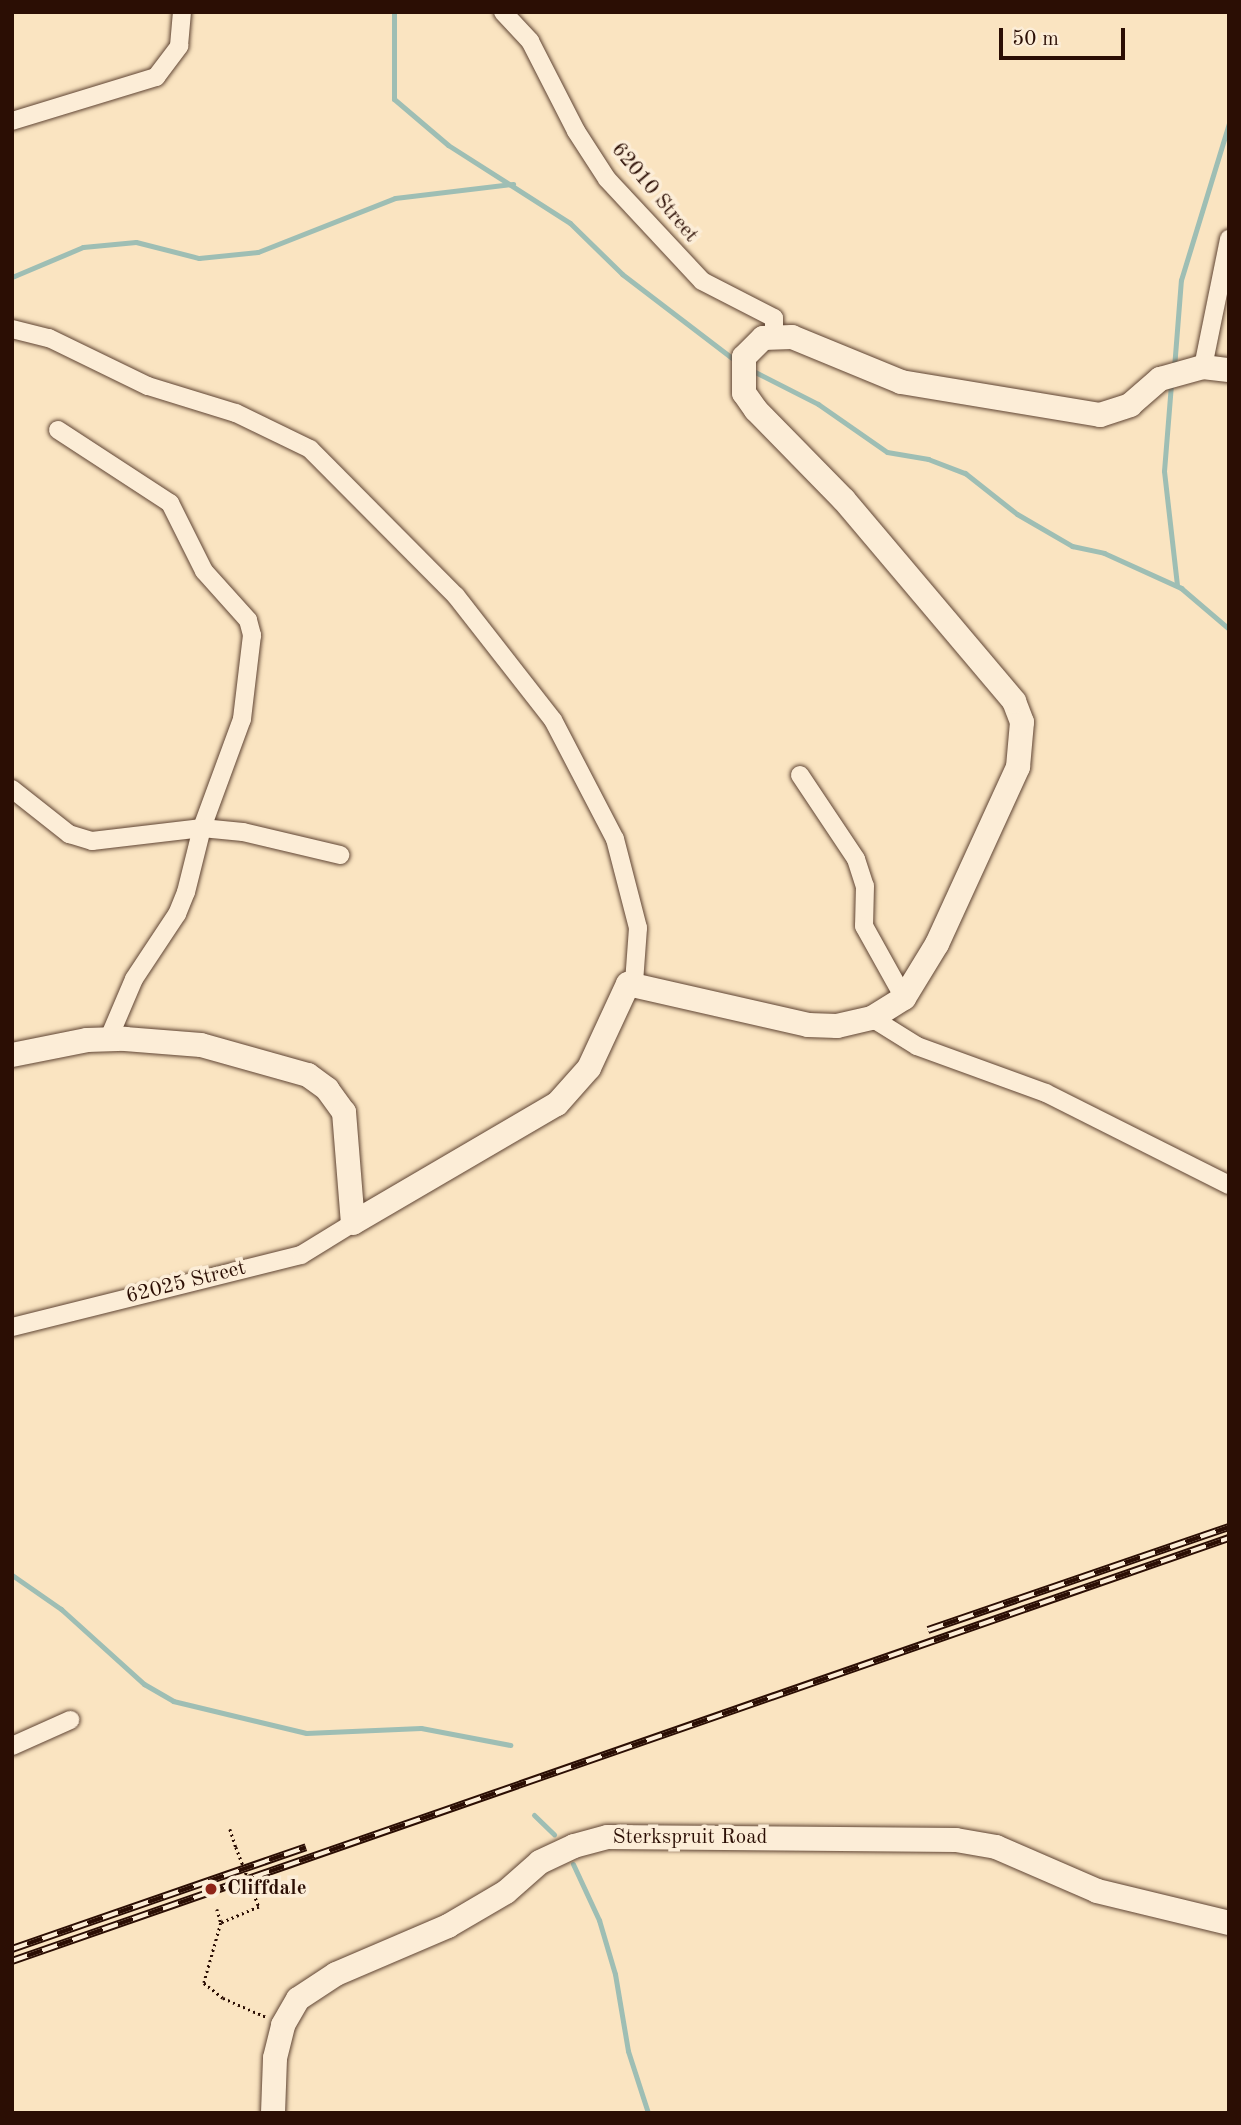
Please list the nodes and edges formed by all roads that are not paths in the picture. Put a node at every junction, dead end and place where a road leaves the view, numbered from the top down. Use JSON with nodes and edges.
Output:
{"nodes":[{"id":1,"x":182,"y":12,"type":"edge"},
{"id":2,"x":503,"y":12,"type":"edge"},
{"id":3,"x":12,"y":121,"type":"edge"},
{"id":4,"x":1229,"y":239,"type":"edge"},
{"id":5,"x":12,"y":330,"type":"edge"},
{"id":6,"x":774,"y":335,"type":"junction"},
{"id":7,"x":1203,"y":367,"type":"junction"},
{"id":8,"x":1229,"y":370,"type":"edge"},
{"id":9,"x":58,"y":430,"type":"dead end"},
{"id":10,"x":800,"y":775,"type":"dead end"},
{"id":11,"x":12,"y":789,"type":"edge"},
{"id":12,"x":202,"y":828,"type":"junction"},
{"id":13,"x":340,"y":855,"type":"dead end"},
{"id":14,"x":634,"y":983,"type":"junction"},
{"id":15,"x":904,"y":998,"type":"junction"},
{"id":16,"x":872,"y":1018,"type":"junction"},
{"id":17,"x":108,"y":1040,"type":"junction"},
{"id":18,"x":12,"y":1055,"type":"edge"},
{"id":19,"x":1229,"y":1185,"type":"edge"},
{"id":20,"x":353,"y":1223,"type":"junction"},
{"id":21,"x":12,"y":1327,"type":"edge"},
{"id":22,"x":70,"y":1720,"type":"dead end"},
{"id":23,"x":12,"y":1746,"type":"edge"},
{"id":24,"x":1229,"y":1923,"type":"edge"},
{"id":25,"x":273,"y":2113,"type":"edge"}],
"edges":[{"from":1,"to":3,"type":"street"},
{"from":2,"to":6,"type":"street","name":"62010 Street"},
{"from":4,"to":7,"type":"street"},
{"from":5,"to":14,"type":"street"},
{"from":6,"to":7,"type":"street"},
{"from":6,"to":15,"type":"street"},
{"from":7,"to":8,"type":"street"},
{"from":9,"to":12,"type":"street"},
{"from":10,"to":15,"type":"street"},
{"from":11,"to":12,"type":"street"},
{"from":12,"to":13,"type":"street"},
{"from":12,"to":17,"type":"street"},
{"from":14,"to":16,"type":"street"},
{"from":14,"to":20,"type":"street","name":"62025 Street"},
{"from":15,"to":16,"type":"street"},
{"from":16,"to":19,"type":"street"},
{"from":17,"to":18,"type":"street"},
{"from":17,"to":20,"type":"street"},
{"from":20,"to":21,"type":"street","name":"62025 Street"},
{"from":22,"to":23,"type":"street"},
{"from":24,"to":25,"type":"street","name":"Sterkspruit Road"}]}
